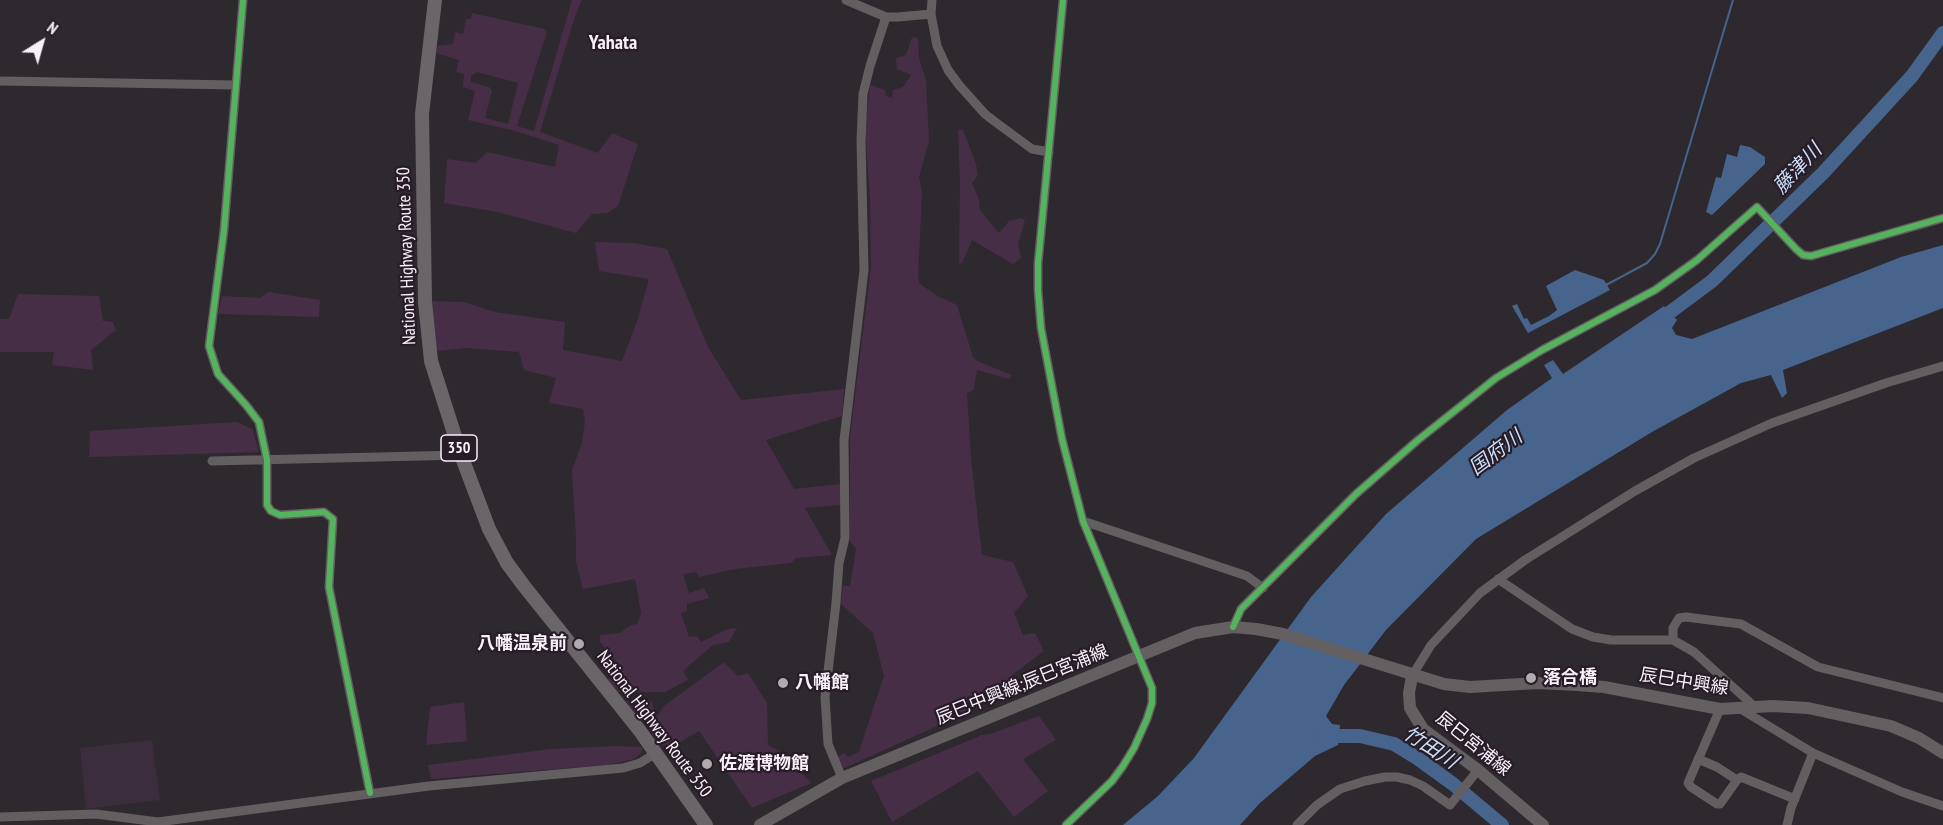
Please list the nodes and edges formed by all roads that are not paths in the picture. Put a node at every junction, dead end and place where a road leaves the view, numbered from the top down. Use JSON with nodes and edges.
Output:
{"nodes":[{"id":1,"x":243,"y":0,"type":"edge"},
{"id":2,"x":435,"y":0,"type":"edge"},
{"id":3,"x":846,"y":0,"type":"edge"},
{"id":4,"x":932,"y":0,"type":"edge"},
{"id":5,"x":1063,"y":0,"type":"edge"},
{"id":6,"x":931,"y":14,"type":"junction"},
{"id":7,"x":885,"y":17,"type":"junction"},
{"id":8,"x":0,"y":81,"type":"edge"},
{"id":9,"x":236,"y":85,"type":"junction"},
{"id":10,"x":1049,"y":152,"type":"junction"},
{"id":11,"x":1943,"y":218,"type":"edge"},
{"id":12,"x":1943,"y":366,"type":"edge"},
{"id":13,"x":461,"y":456,"type":"junction"},
{"id":14,"x":267,"y":460,"type":"junction"},
{"id":15,"x":212,"y":461,"type":"dead end"},
{"id":16,"x":1083,"y":521,"type":"junction"},
{"id":17,"x":1498,"y":579,"type":"junction"},
{"id":18,"x":1263,"y":588,"type":"junction"},
{"id":19,"x":1237,"y":628,"type":"junction"},
{"id":20,"x":1673,"y":640,"type":"junction"},
{"id":21,"x":1139,"y":657,"type":"junction"},
{"id":22,"x":1406,"y":674,"type":"junction"},
{"id":23,"x":1943,"y":698,"type":"edge"},
{"id":24,"x":1755,"y":707,"type":"junction"},
{"id":25,"x":1739,"y":708,"type":"junction"},
{"id":26,"x":1720,"y":709,"type":"junction"},
{"id":27,"x":656,"y":753,"type":"junction"},
{"id":28,"x":1814,"y":753,"type":"junction"},
{"id":29,"x":1943,"y":753,"type":"edge"},
{"id":30,"x":1698,"y":759,"type":"junction"},
{"id":31,"x":1476,"y":773,"type":"junction"},
{"id":32,"x":842,"y":778,"type":"junction"},
{"id":33,"x":1737,"y":780,"type":"junction"},
{"id":34,"x":370,"y":793,"type":"junction"},
{"id":35,"x":1795,"y":799,"type":"junction"},
{"id":36,"x":1943,"y":806,"type":"edge"},
{"id":37,"x":77,"y":814,"type":"junction"},
{"id":38,"x":0,"y":817,"type":"edge"},
{"id":39,"x":78,"y":825,"type":"edge"},
{"id":40,"x":706,"y":825,"type":"edge"},
{"id":41,"x":760,"y":825,"type":"edge"},
{"id":42,"x":1066,"y":825,"type":"edge"},
{"id":43,"x":1297,"y":825,"type":"edge"},
{"id":44,"x":1543,"y":825,"type":"edge"},
{"id":45,"x":1787,"y":825,"type":"edge"}],
"edges":[{"from":1,"to":9,"type":"street"},
{"from":2,"to":13,"type":"highway","name":"National Highway Route 350","number":"350"},
{"from":3,"to":7,"type":"street"},
{"from":4,"to":6,"type":"street"},
{"from":5,"to":10,"type":"street"},
{"from":6,"to":7,"type":"street"},
{"from":6,"to":10,"type":"street"},
{"from":7,"to":32,"type":"street"},
{"from":8,"to":9,"type":"street"},
{"from":9,"to":14,"type":"street"},
{"from":10,"to":16,"type":"street"},
{"from":11,"to":18,"type":"street"},
{"from":12,"to":17,"type":"street"},
{"from":13,"to":14,"type":"street"},
{"from":13,"to":27,"type":"highway","name":"National Highway Route 350","number":"350"},
{"from":14,"to":15,"type":"street"},
{"from":14,"to":34,"type":"street"},
{"from":16,"to":18,"type":"street"},
{"from":16,"to":21,"type":"street"},
{"from":17,"to":20,"type":"street"},
{"from":17,"to":22,"type":"street"},
{"from":18,"to":19,"type":"street"},
{"from":19,"to":21,"type":"main road","name":"辰巳中興線;辰巳宮浦線"},
{"from":19,"to":22,"type":"main road","name":"辰巳中興線;辰巳宮浦線"},
{"from":20,"to":23,"type":"street"},
{"from":20,"to":24,"type":"street"},
{"from":21,"to":32,"type":"main road","name":"辰巳中興線;辰巳宮浦線"},
{"from":21,"to":42,"type":"street"},
{"from":22,"to":26,"type":"main road","name":"辰巳中興線"},
{"from":22,"to":31,"type":"main road","name":"辰巳宮浦線"},
{"from":24,"to":25,"type":"main road","name":"辰巳中興線"},
{"from":24,"to":29,"type":"main road","name":"辰巳中興線"},
{"from":25,"to":26,"type":"main road","name":"辰巳中興線"},
{"from":25,"to":28,"type":"street"},
{"from":26,"to":30,"type":"street"},
{"from":27,"to":34,"type":"street"},
{"from":27,"to":40,"type":"highway","name":"National Highway Route 350","number":"350"},
{"from":28,"to":35,"type":"street"},
{"from":28,"to":36,"type":"street"},
{"from":30,"to":33,"type":"street"},
{"from":30,"to":33,"type":"street"},
{"from":31,"to":43,"type":"street"},
{"from":31,"to":44,"type":"main road","name":"辰巳宮浦線"},
{"from":32,"to":41,"type":"main road","name":"辰巳中興線;辰巳宮浦線"},
{"from":33,"to":35,"type":"street"},
{"from":34,"to":37,"type":"street"},
{"from":35,"to":45,"type":"street"},
{"from":37,"to":38,"type":"street"},
{"from":37,"to":39,"type":"street"}]}
